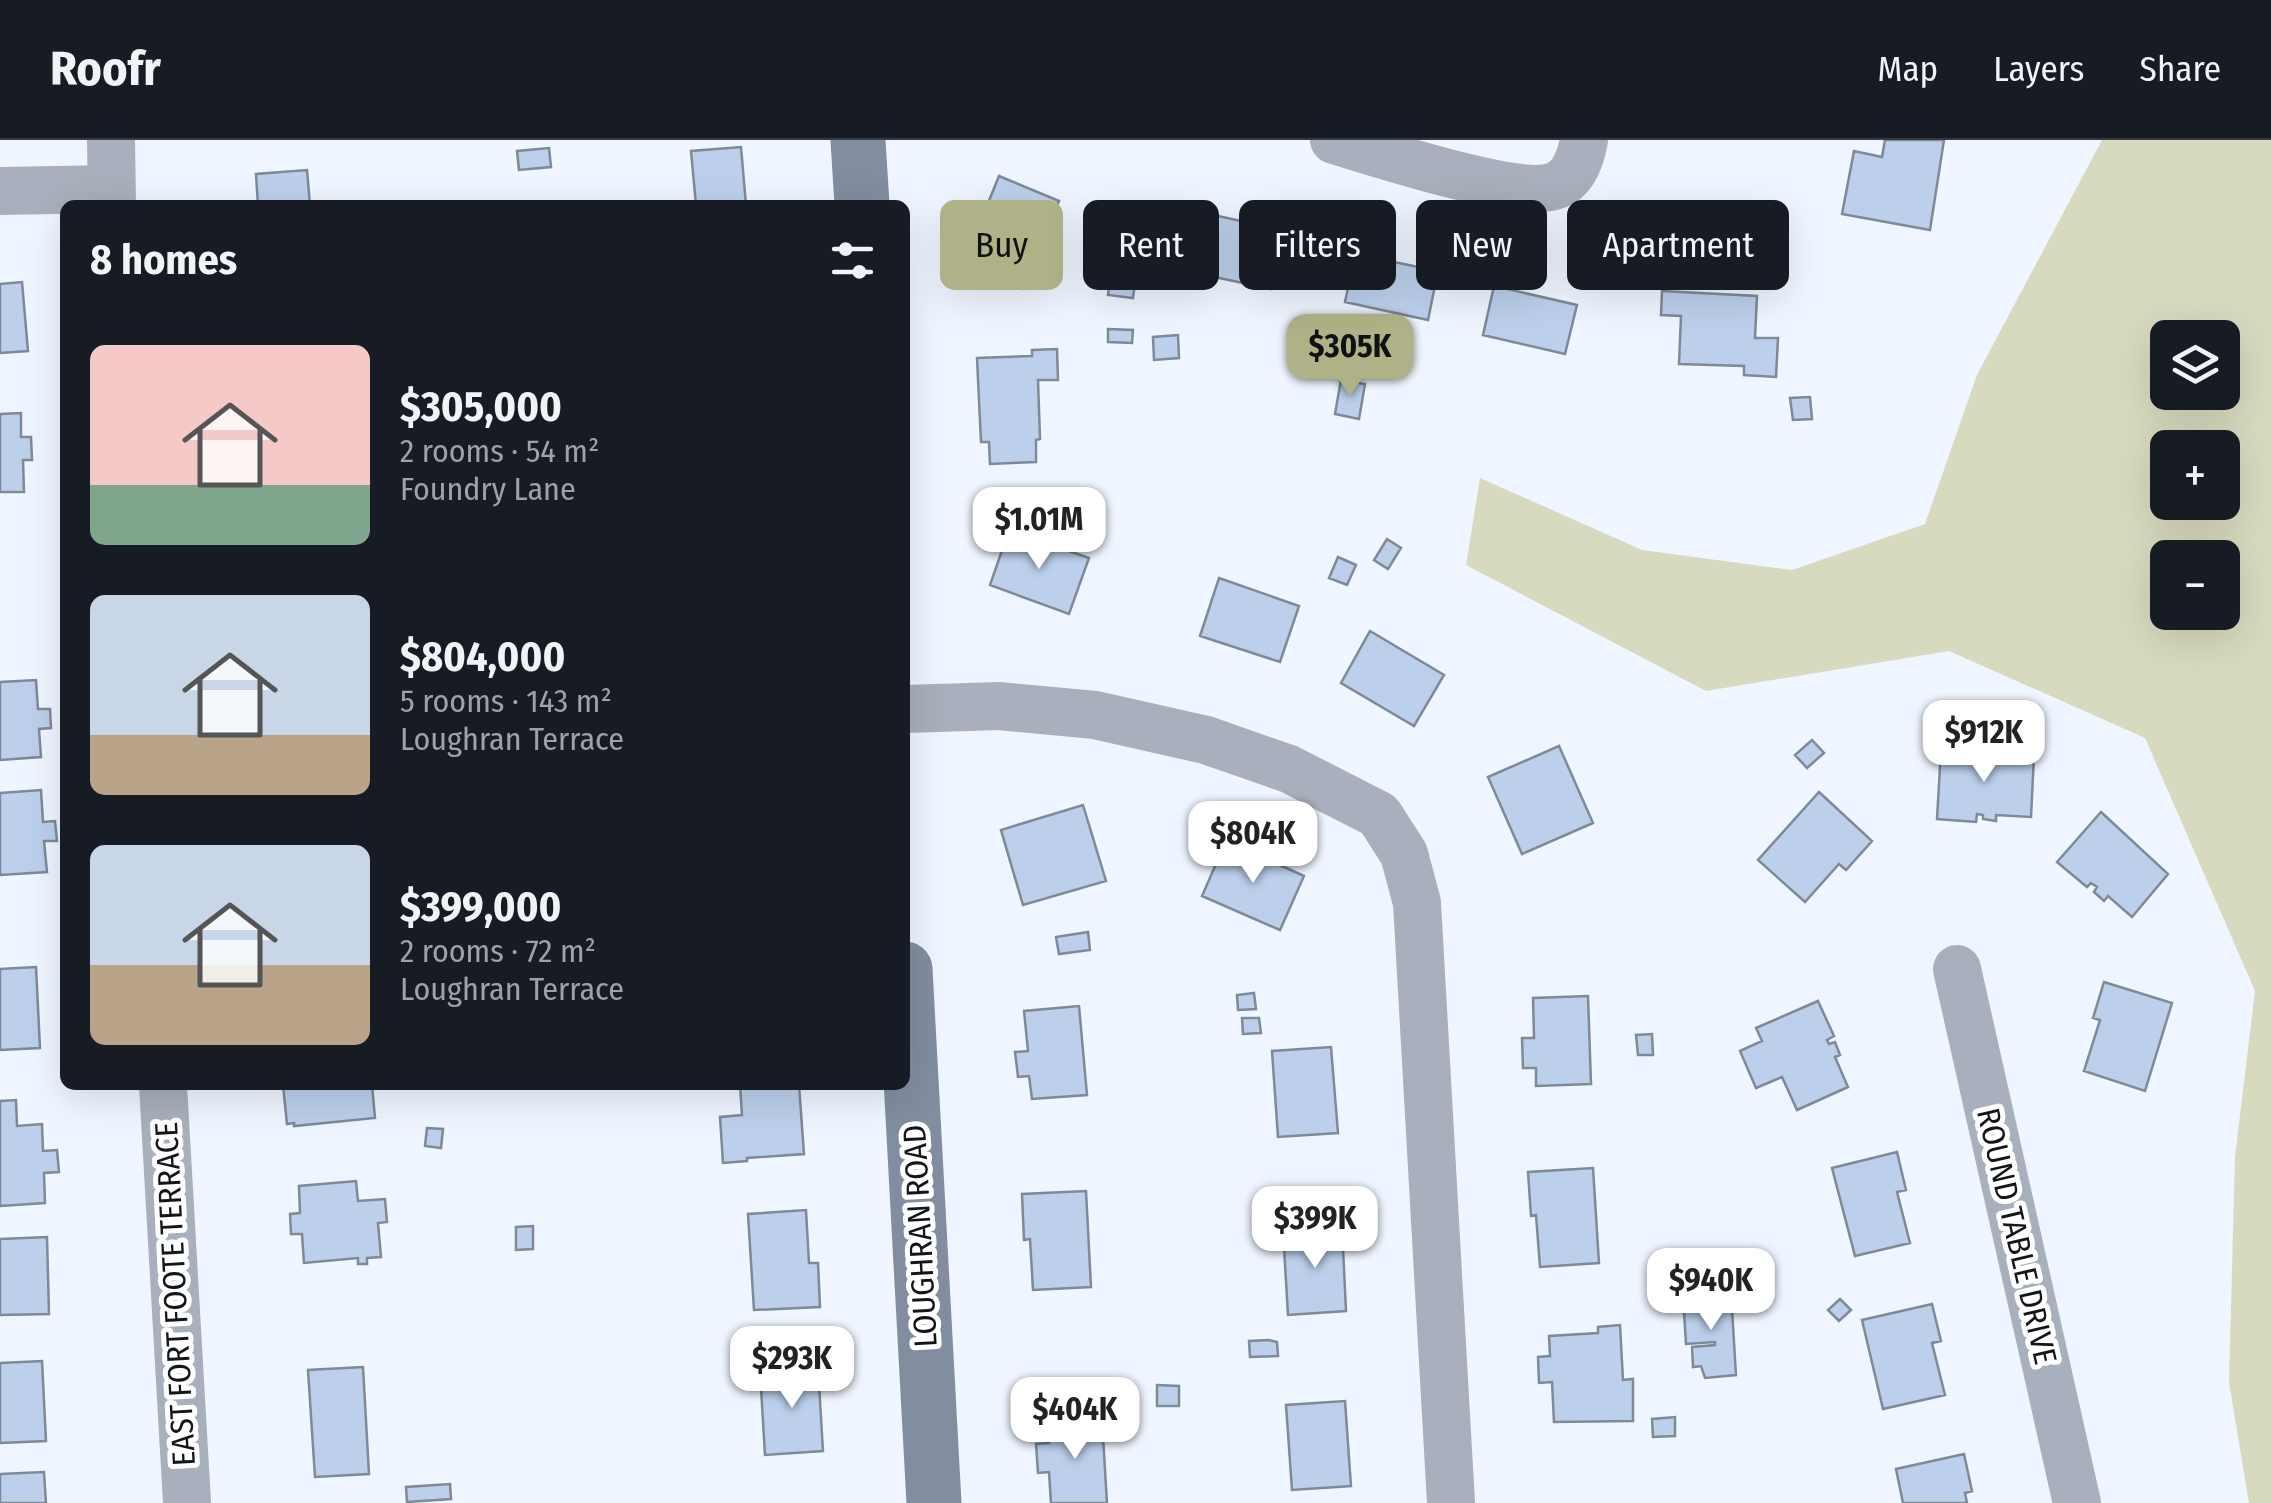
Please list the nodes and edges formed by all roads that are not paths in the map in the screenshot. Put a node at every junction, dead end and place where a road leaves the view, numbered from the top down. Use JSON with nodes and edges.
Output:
{"nodes":[{"id":1,"x":111,"y":140,"type":"edge"},
{"id":2,"x":858,"y":140,"type":"edge"},
{"id":3,"x":1334,"y":140,"type":"edge"},
{"id":4,"x":1584,"y":140,"type":"edge"},
{"id":5,"x":0,"y":191,"type":"edge"},
{"id":6,"x":112,"y":197,"type":"edge"},
{"id":7,"x":862,"y":200,"type":"edge"},
{"id":8,"x":910,"y":709,"type":"edge"},
{"id":9,"x":1957,"y":969,"type":"dead end"},
{"id":10,"x":910,"y":1061,"type":"edge"},
{"id":11,"x":162,"y":1090,"type":"edge"},
{"id":12,"x":186,"y":1503,"type":"edge"},
{"id":13,"x":934,"y":1503,"type":"edge"},
{"id":14,"x":1451,"y":1503,"type":"edge"},
{"id":15,"x":2077,"y":1503,"type":"edge"}],
"edges":[{"from":1,"to":6,"type":"street"},
{"from":2,"to":7,"type":"street"},
{"from":3,"to":4,"type":"street"},
{"from":5,"to":6,"type":"street"},
{"from":8,"to":14,"type":"street"},
{"from":9,"to":15,"type":"street","name":"ROUND TABLE DRIVE"},
{"from":10,"to":13,"type":"street","name":"LOUGHRAN ROAD"},
{"from":11,"to":12,"type":"street","name":"EAST FORT FOOTE TERRACE"}]}
